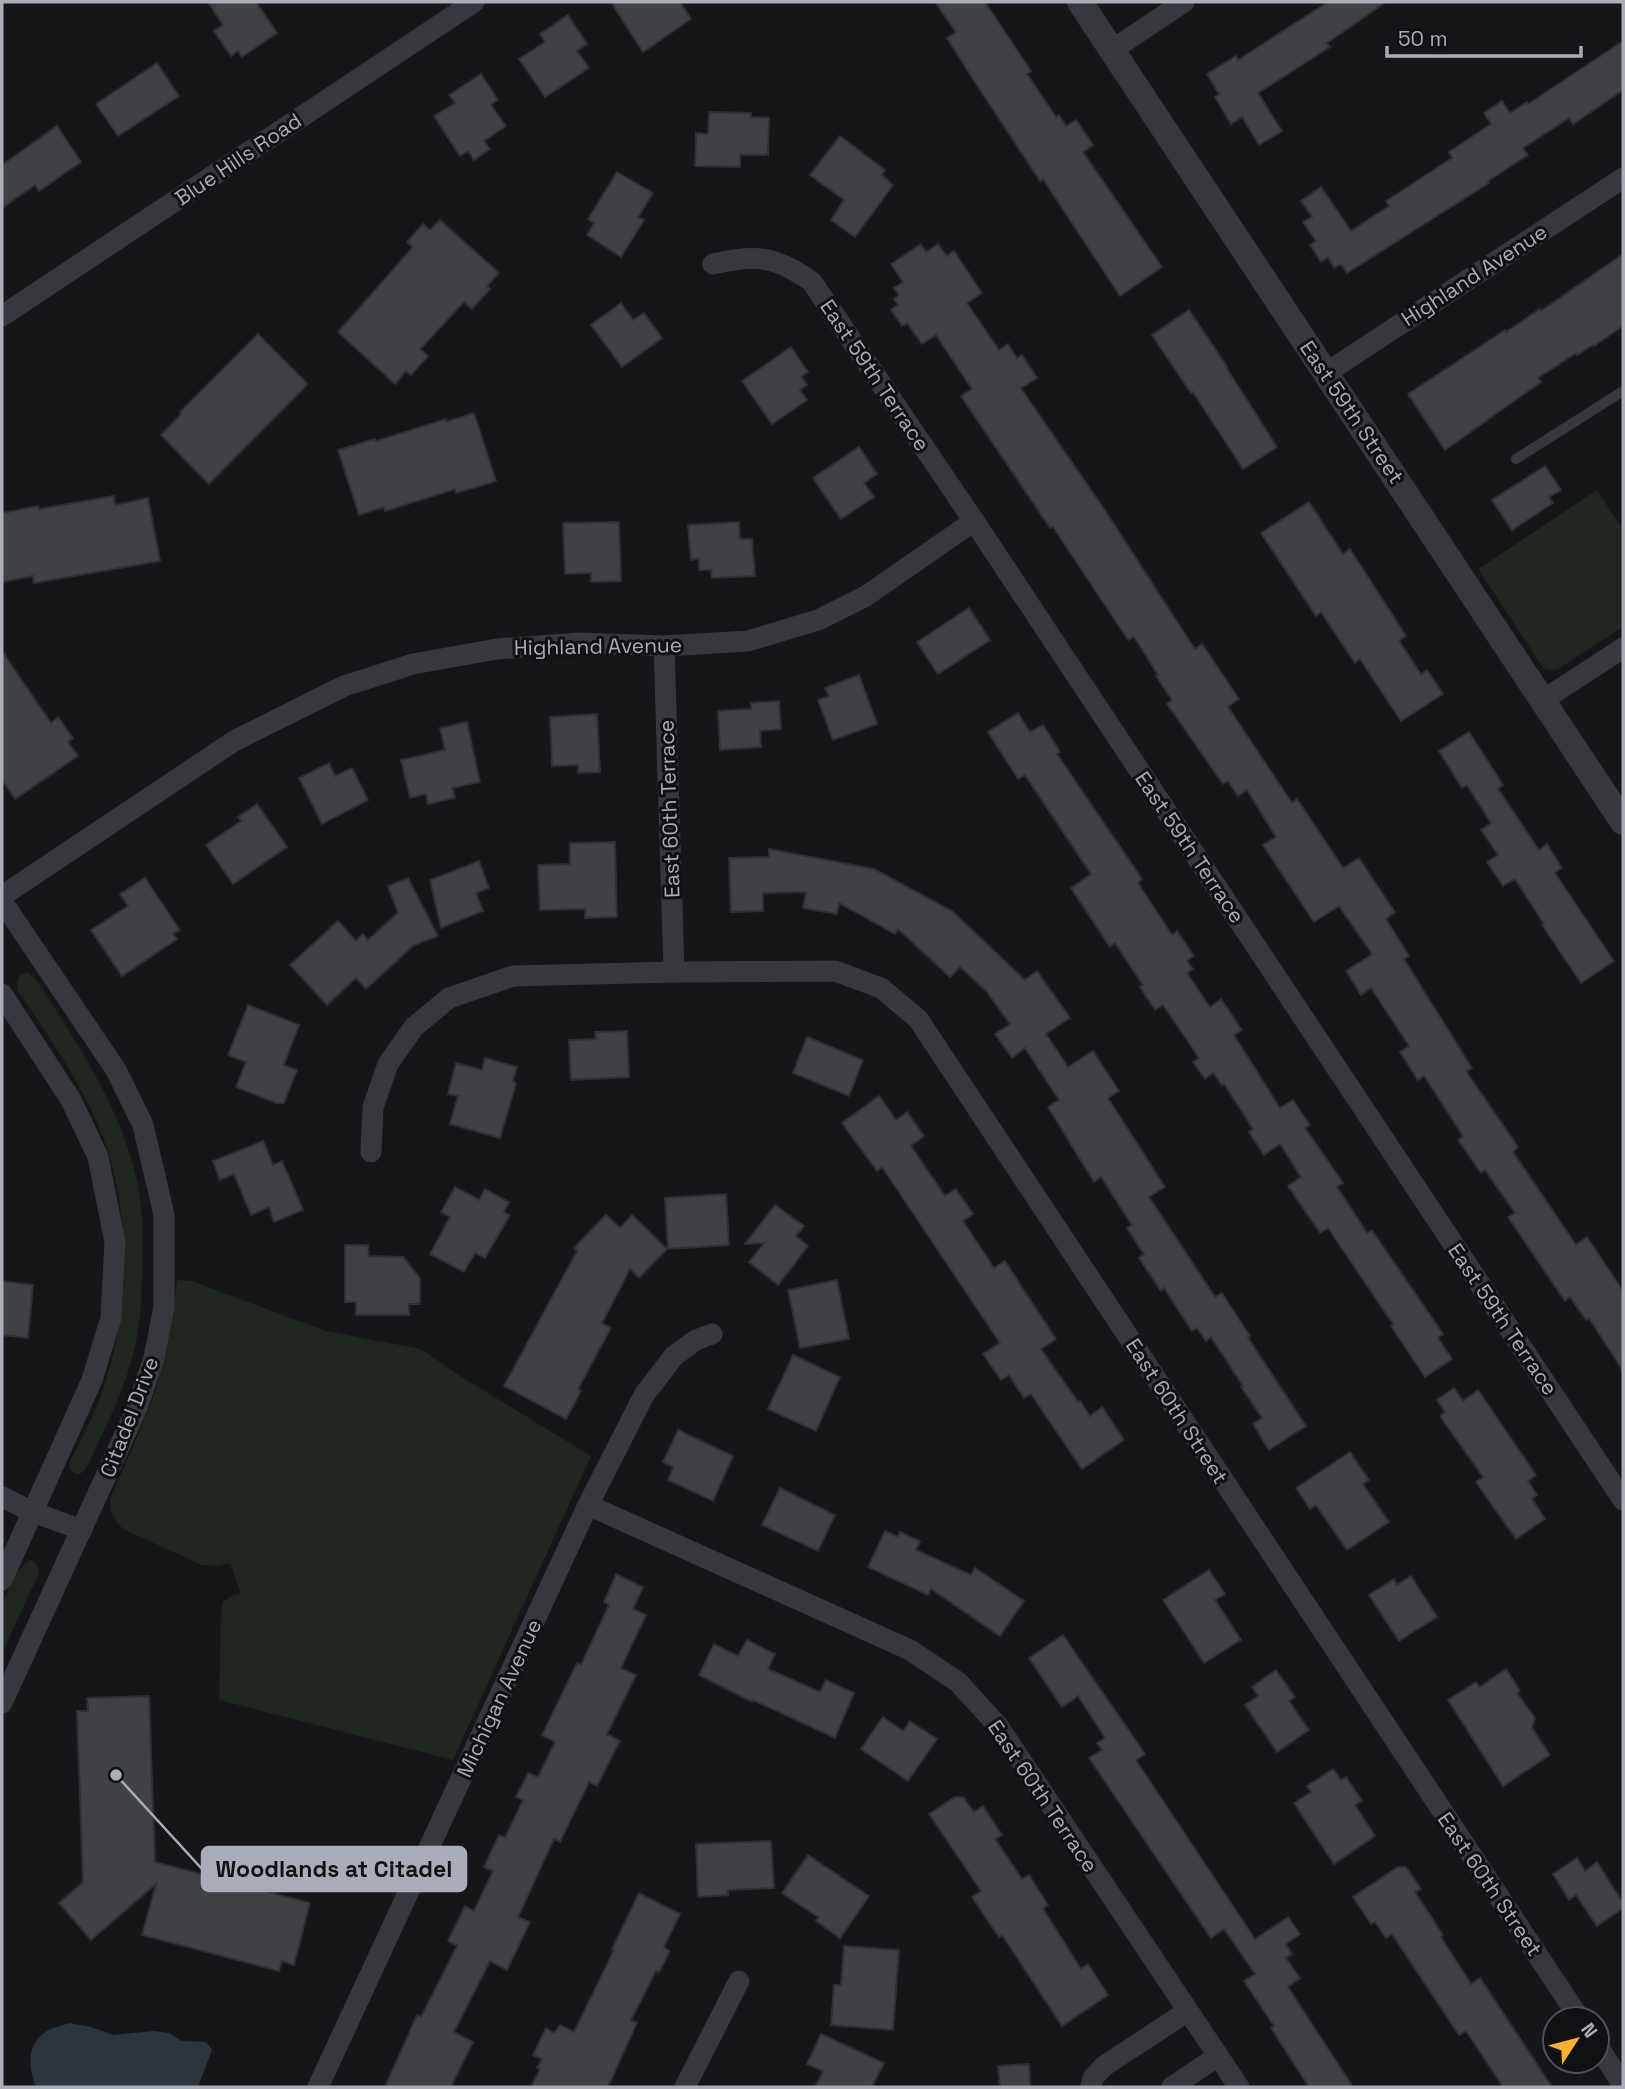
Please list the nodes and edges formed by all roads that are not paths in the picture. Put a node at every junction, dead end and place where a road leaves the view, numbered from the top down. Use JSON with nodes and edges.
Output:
{"nodes":[{"id":1,"x":474,"y":2,"type":"edge"},
{"id":2,"x":1080,"y":2,"type":"edge"},
{"id":3,"x":1184,"y":2,"type":"edge"},
{"id":4,"x":1112,"y":50,"type":"junction"},
{"id":5,"x":1623,"y":178,"type":"edge"},
{"id":6,"x":713,"y":264,"type":"dead end"},
{"id":7,"x":2,"y":316,"type":"edge"},
{"id":8,"x":1326,"y":373,"type":"junction"},
{"id":9,"x":1623,"y":391,"type":"edge"},
{"id":10,"x":1517,"y":459,"type":"dead end"},
{"id":11,"x":974,"y":521,"type":"junction"},
{"id":12,"x":664,"y":646,"type":"junction"},
{"id":13,"x":1623,"y":648,"type":"edge"},
{"id":14,"x":1543,"y":701,"type":"junction"},
{"id":15,"x":1623,"y":822,"type":"edge"},
{"id":16,"x":2,"y":898,"type":"edge"},
{"id":17,"x":674,"y":972,"type":"junction"},
{"id":18,"x":2,"y":994,"type":"edge"},
{"id":19,"x":371,"y":1152,"type":"dead end"},
{"id":20,"x":712,"y":1335,"type":"dead end"},
{"id":21,"x":2,"y":1497,"type":"edge"},
{"id":22,"x":1623,"y":1500,"type":"edge"},
{"id":23,"x":588,"y":1505,"type":"junction"},
{"id":24,"x":33,"y":1511,"type":"junction"},
{"id":25,"x":82,"y":1530,"type":"junction"},
{"id":26,"x":2,"y":1580,"type":"edge"},
{"id":27,"x":2,"y":1703,"type":"edge"},
{"id":28,"x":739,"y":1980,"type":"dead end"},
{"id":29,"x":1571,"y":2005,"type":"edge"},
{"id":30,"x":1188,"y":2011,"type":"junction"},
{"id":31,"x":1218,"y":2056,"type":"junction"},
{"id":32,"x":1611,"y":2067,"type":"edge"},
{"id":33,"x":1623,"y":2085,"type":"edge"},
{"id":34,"x":318,"y":2087,"type":"edge"},
{"id":35,"x":685,"y":2087,"type":"edge"},
{"id":36,"x":1091,"y":2087,"type":"edge"},
{"id":37,"x":1172,"y":2087,"type":"edge"},
{"id":38,"x":1239,"y":2087,"type":"edge"}],
"edges":[{"from":1,"to":7,"type":"street","name":"Blue Hills Road"},
{"from":2,"to":4,"type":"street","name":"East 59th Street"},
{"from":3,"to":4,"type":"street"},
{"from":4,"to":8,"type":"street","name":"East 59th Street"},
{"from":5,"to":8,"type":"street","name":"Highland Avenue"},
{"from":6,"to":11,"type":"street","name":"East 59th Terrace"},
{"from":8,"to":14,"type":"street","name":"East 59th Street"},
{"from":9,"to":10,"type":"lane"},
{"from":11,"to":12,"type":"street","name":"Highland Avenue"},
{"from":11,"to":22,"type":"street","name":"East 59th Terrace"},
{"from":12,"to":16,"type":"street","name":"Highland Avenue"},
{"from":12,"to":17,"type":"street","name":"East 60th Terrace"},
{"from":13,"to":14,"type":"street"},
{"from":14,"to":15,"type":"street","name":"East 59th Street"},
{"from":16,"to":25,"type":"street","name":"Citadel Drive"},
{"from":17,"to":19,"type":"street","name":"East 60th Street"},
{"from":17,"to":29,"type":"street","name":"East 60th Street"},
{"from":18,"to":24,"type":"street"},
{"from":20,"to":23,"type":"street","name":"Michigan Avenue"},
{"from":21,"to":24,"type":"street"},
{"from":23,"to":30,"type":"street","name":"East 60th Terrace"},
{"from":23,"to":34,"type":"street","name":"Michigan Avenue"},
{"from":24,"to":25,"type":"street"},
{"from":24,"to":26,"type":"street"},
{"from":25,"to":27,"type":"street","name":"Citadel Drive"},
{"from":28,"to":35,"type":"street"},
{"from":30,"to":31,"type":"street","name":"East 60th Terrace"},
{"from":30,"to":36,"type":"street"},
{"from":31,"to":37,"type":"street"},
{"from":31,"to":38,"type":"street"},
{"from":32,"to":33,"type":"street"}]}
